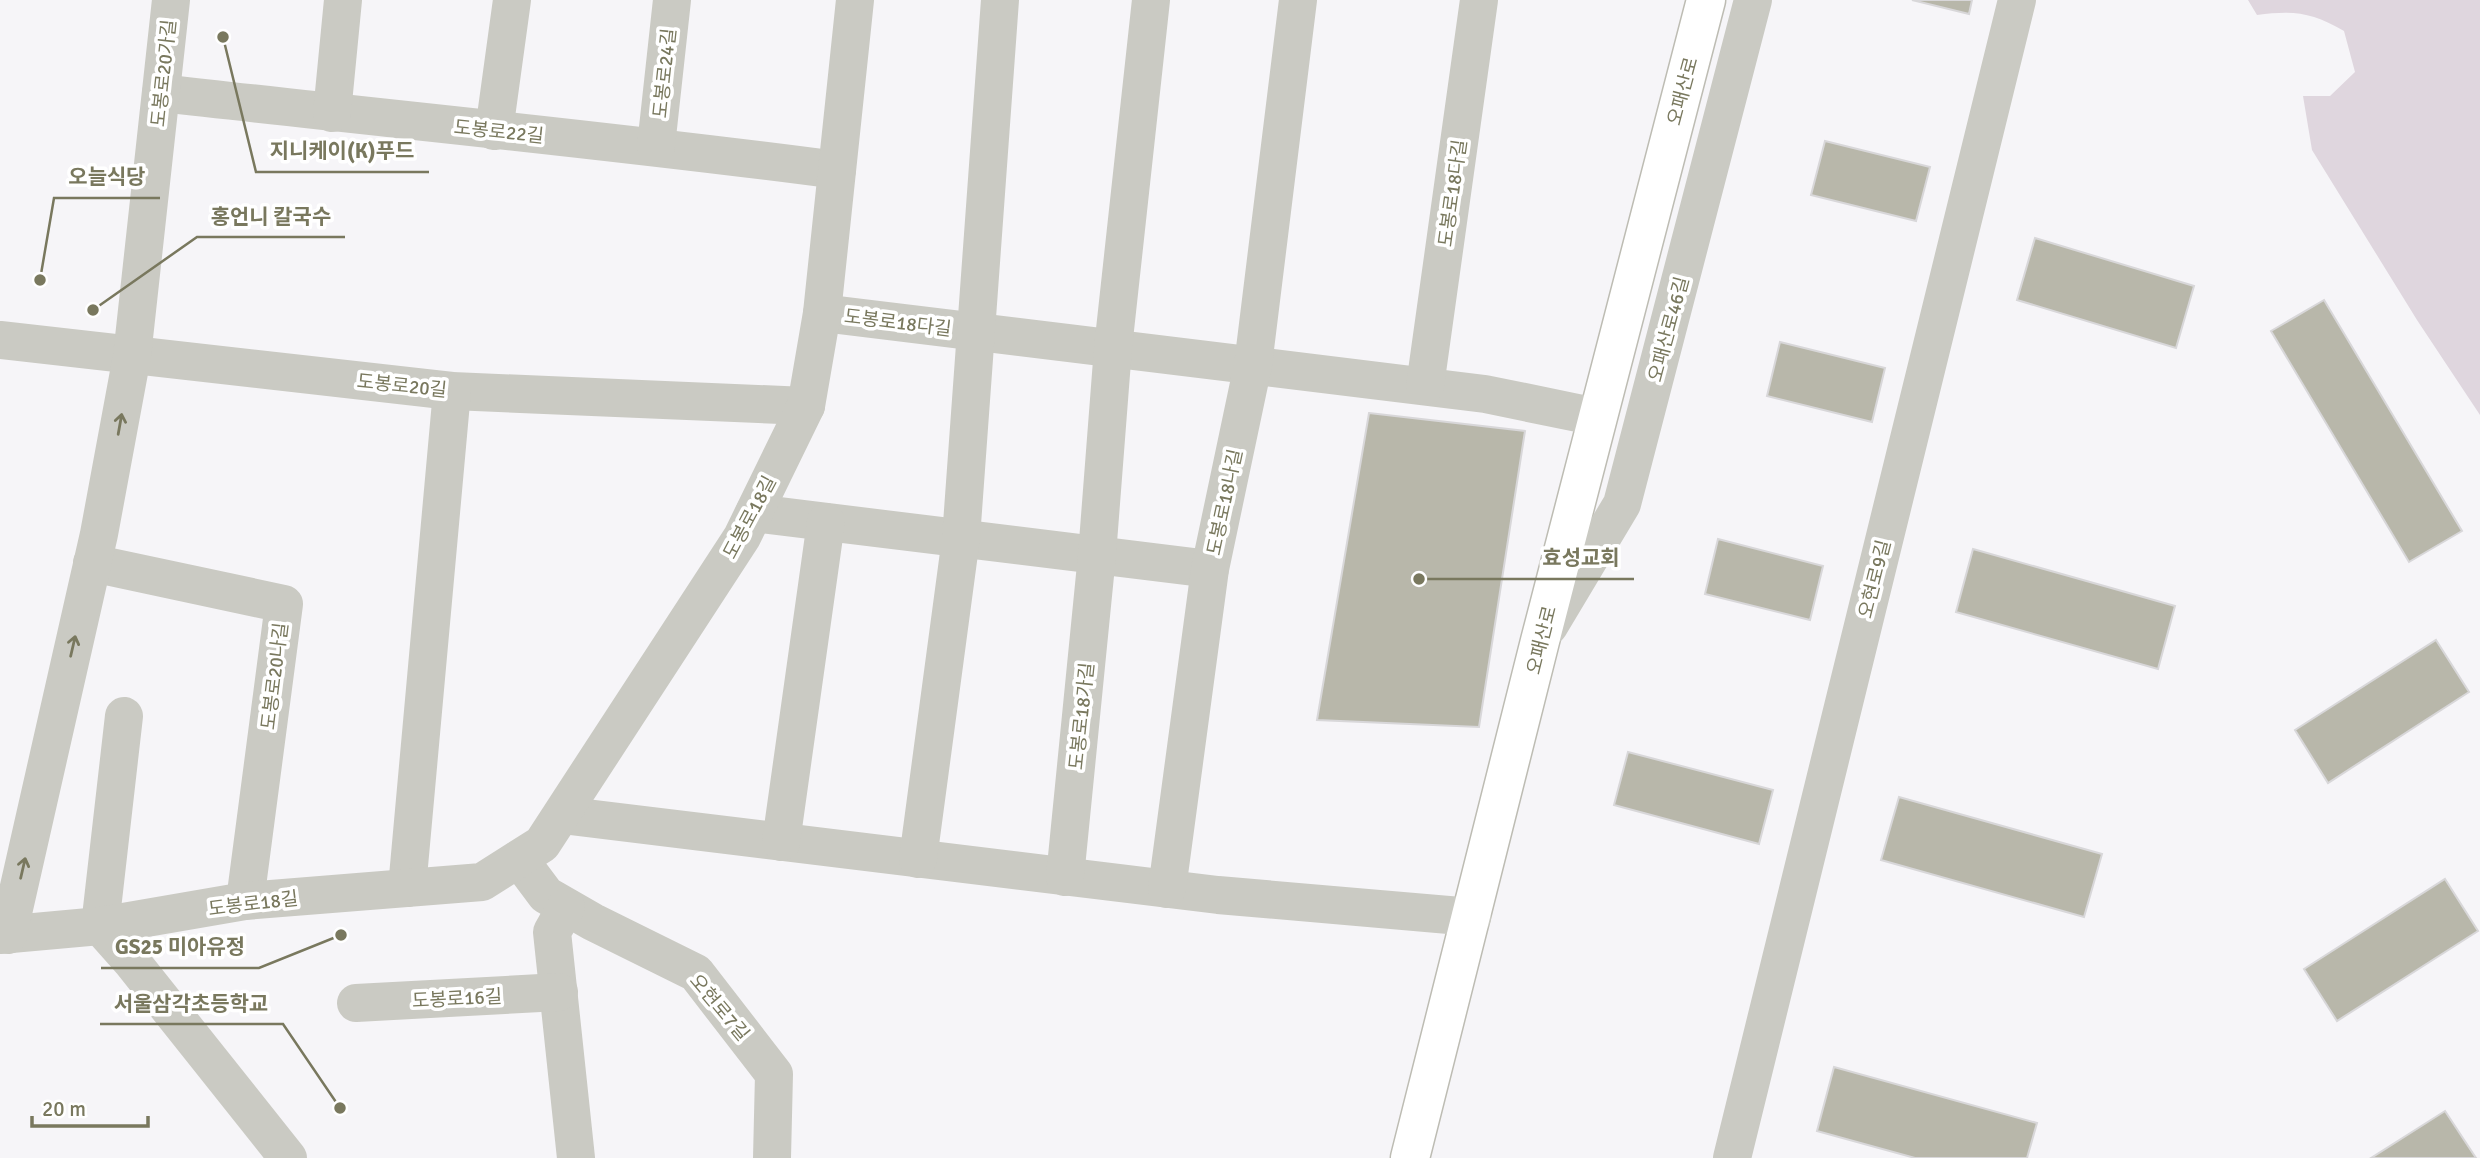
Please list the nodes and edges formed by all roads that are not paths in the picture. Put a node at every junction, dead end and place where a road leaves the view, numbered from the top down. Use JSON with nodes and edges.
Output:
{"nodes":[{"id":1,"x":171,"y":0,"type":"edge"},
{"id":2,"x":344,"y":0,"type":"edge"},
{"id":3,"x":512,"y":0,"type":"edge"},
{"id":4,"x":672,"y":0,"type":"edge"},
{"id":5,"x":855,"y":0,"type":"edge"},
{"id":6,"x":1000,"y":0,"type":"edge"},
{"id":7,"x":1151,"y":0,"type":"edge"},
{"id":8,"x":1298,"y":0,"type":"edge"},
{"id":9,"x":1479,"y":0,"type":"edge"},
{"id":10,"x":1706,"y":0,"type":"edge"},
{"id":11,"x":1754,"y":0,"type":"edge"},
{"id":12,"x":2017,"y":0,"type":"edge"},
{"id":13,"x":161,"y":93,"type":"junction"},
{"id":14,"x":332,"y":113,"type":"junction"},
{"id":15,"x":495,"y":131,"type":"junction"},
{"id":16,"x":656,"y":146,"type":"junction"},
{"id":17,"x":837,"y":170,"type":"junction"},
{"id":18,"x":822,"y":313,"type":"junction"},
{"id":19,"x":975,"y":331,"type":"junction"},
{"id":20,"x":0,"y":340,"type":"edge"},
{"id":21,"x":1112,"y":348,"type":"junction"},
{"id":22,"x":132,"y":356,"type":"junction"},
{"id":23,"x":1253,"y":365,"type":"junction"},
{"id":24,"x":1425,"y":386,"type":"junction"},
{"id":25,"x":452,"y":391,"type":"junction"},
{"id":26,"x":806,"y":406,"type":"junction"},
{"id":27,"x":1597,"y":417,"type":"junction"},
{"id":28,"x":754,"y":513,"type":"junction"},
{"id":29,"x":826,"y":522,"type":"junction"},
{"id":30,"x":961,"y":538,"type":"junction"},
{"id":31,"x":1097,"y":555,"type":"junction"},
{"id":32,"x":92,"y":563,"type":"junction"},
{"id":33,"x":1210,"y":569,"type":"junction"},
{"id":34,"x":1540,"y":641,"type":"junction"},
{"id":35,"x":124,"y":716,"type":"dead end"},
{"id":36,"x":562,"y":815,"type":"junction"},
{"id":37,"x":781,"y":842,"type":"junction"},
{"id":38,"x":519,"y":859,"type":"junction"},
{"id":39,"x":918,"y":859,"type":"junction"},
{"id":40,"x":1065,"y":877,"type":"junction"},
{"id":41,"x":407,"y":888,"type":"junction"},
{"id":42,"x":1167,"y":889,"type":"junction"},
{"id":43,"x":245,"y":901,"type":"junction"},
{"id":44,"x":566,"y":906,"type":"junction"},
{"id":45,"x":1472,"y":917,"type":"junction"},
{"id":46,"x":100,"y":926,"type":"junction"},
{"id":47,"x":4,"y":935,"type":"edge"},
{"id":48,"x":559,"y":992,"type":"junction"},
{"id":49,"x":356,"y":1003,"type":"dead end"},
{"id":50,"x":288,"y":1158,"type":"edge"},
{"id":51,"x":576,"y":1158,"type":"edge"},
{"id":52,"x":772,"y":1158,"type":"edge"},
{"id":53,"x":1410,"y":1158,"type":"edge"},
{"id":54,"x":1732,"y":1158,"type":"edge"}],
"edges":[{"from":1,"to":13,"type":"street","name":"도봉로20가길"},
{"from":2,"to":14,"type":"street"},
{"from":3,"to":15,"type":"street"},
{"from":4,"to":16,"type":"street","name":"도봉로24길"},
{"from":5,"to":17,"type":"street","name":"도봉로18길"},
{"from":6,"to":19,"type":"street","name":"도봉로18다길"},
{"from":7,"to":21,"type":"street"},
{"from":8,"to":23,"type":"street"},
{"from":9,"to":24,"type":"street","name":"도봉로18다길"},
{"from":10,"to":27,"type":"street","name":"오패산로"},
{"from":11,"to":34,"type":"street","name":"오패산로46길"},
{"from":12,"to":54,"type":"street","name":"오현로9길"},
{"from":13,"to":14,"type":"street","name":"도봉로22길"},
{"from":13,"to":22,"type":"street","name":"도봉로20가길"},
{"from":14,"to":15,"type":"street","name":"도봉로22길"},
{"from":15,"to":16,"type":"street","name":"도봉로22길"},
{"from":16,"to":17,"type":"street","name":"도봉로22길"},
{"from":17,"to":18,"type":"street","name":"도봉로18길"},
{"from":18,"to":19,"type":"street","name":"도봉로18다길"},
{"from":18,"to":26,"type":"street","name":"도봉로18길"},
{"from":19,"to":21,"type":"street","name":"도봉로18다길"},
{"from":19,"to":30,"type":"street"},
{"from":20,"to":22,"type":"street","name":"도봉로20길"},
{"from":21,"to":23,"type":"street","name":"도봉로18다길"},
{"from":21,"to":31,"type":"street"},
{"from":22,"to":25,"type":"street","name":"도봉로20길"},
{"from":32,"to":22,"type":"street","one_way":true},
{"from":23,"to":24,"type":"street","name":"도봉로18다길"},
{"from":23,"to":33,"type":"street","name":"도봉로18나길"},
{"from":24,"to":27,"type":"street","name":"도봉로18다길"},
{"from":25,"to":26,"type":"street","name":"도봉로20길"},
{"from":25,"to":41,"type":"street"},
{"from":26,"to":28,"type":"street","name":"도봉로18길"},
{"from":27,"to":34,"type":"street","name":"오패산로"},
{"from":28,"to":29,"type":"street","name":"도봉로18나길"},
{"from":28,"to":36,"type":"street","name":"도봉로18길"},
{"from":29,"to":30,"type":"street","name":"도봉로18나길"},
{"from":29,"to":37,"type":"street"},
{"from":30,"to":31,"type":"street","name":"도봉로18나길"},
{"from":30,"to":39,"type":"street"},
{"from":31,"to":33,"type":"street","name":"도봉로18나길"},
{"from":31,"to":40,"type":"street","name":"도봉로18가길"},
{"from":32,"to":43,"type":"street","name":"도봉로20나길"},
{"from":47,"to":32,"type":"street","one_way":true},
{"from":33,"to":42,"type":"street"},
{"from":34,"to":45,"type":"street","name":"오패산로"},
{"from":35,"to":46,"type":"street"},
{"from":36,"to":37,"type":"street"},
{"from":36,"to":38,"type":"street","name":"도봉로18길"},
{"from":37,"to":39,"type":"street"},
{"from":38,"to":41,"type":"street","name":"도봉로18길"},
{"from":38,"to":44,"type":"street","name":"오현로7길"},
{"from":39,"to":40,"type":"street"},
{"from":40,"to":42,"type":"street"},
{"from":41,"to":43,"type":"street","name":"도봉로18길"},
{"from":42,"to":45,"type":"street"},
{"from":43,"to":46,"type":"street","name":"도봉로18길"},
{"from":44,"to":48,"type":"street"},
{"from":44,"to":52,"type":"street","name":"오현로7길"},
{"from":45,"to":53,"type":"street","name":"오패산로"},
{"from":46,"to":47,"type":"street","name":"도봉로18길"},
{"from":46,"to":50,"type":"street"},
{"from":48,"to":49,"type":"street","name":"도봉로16길"},
{"from":48,"to":51,"type":"street"}]}
